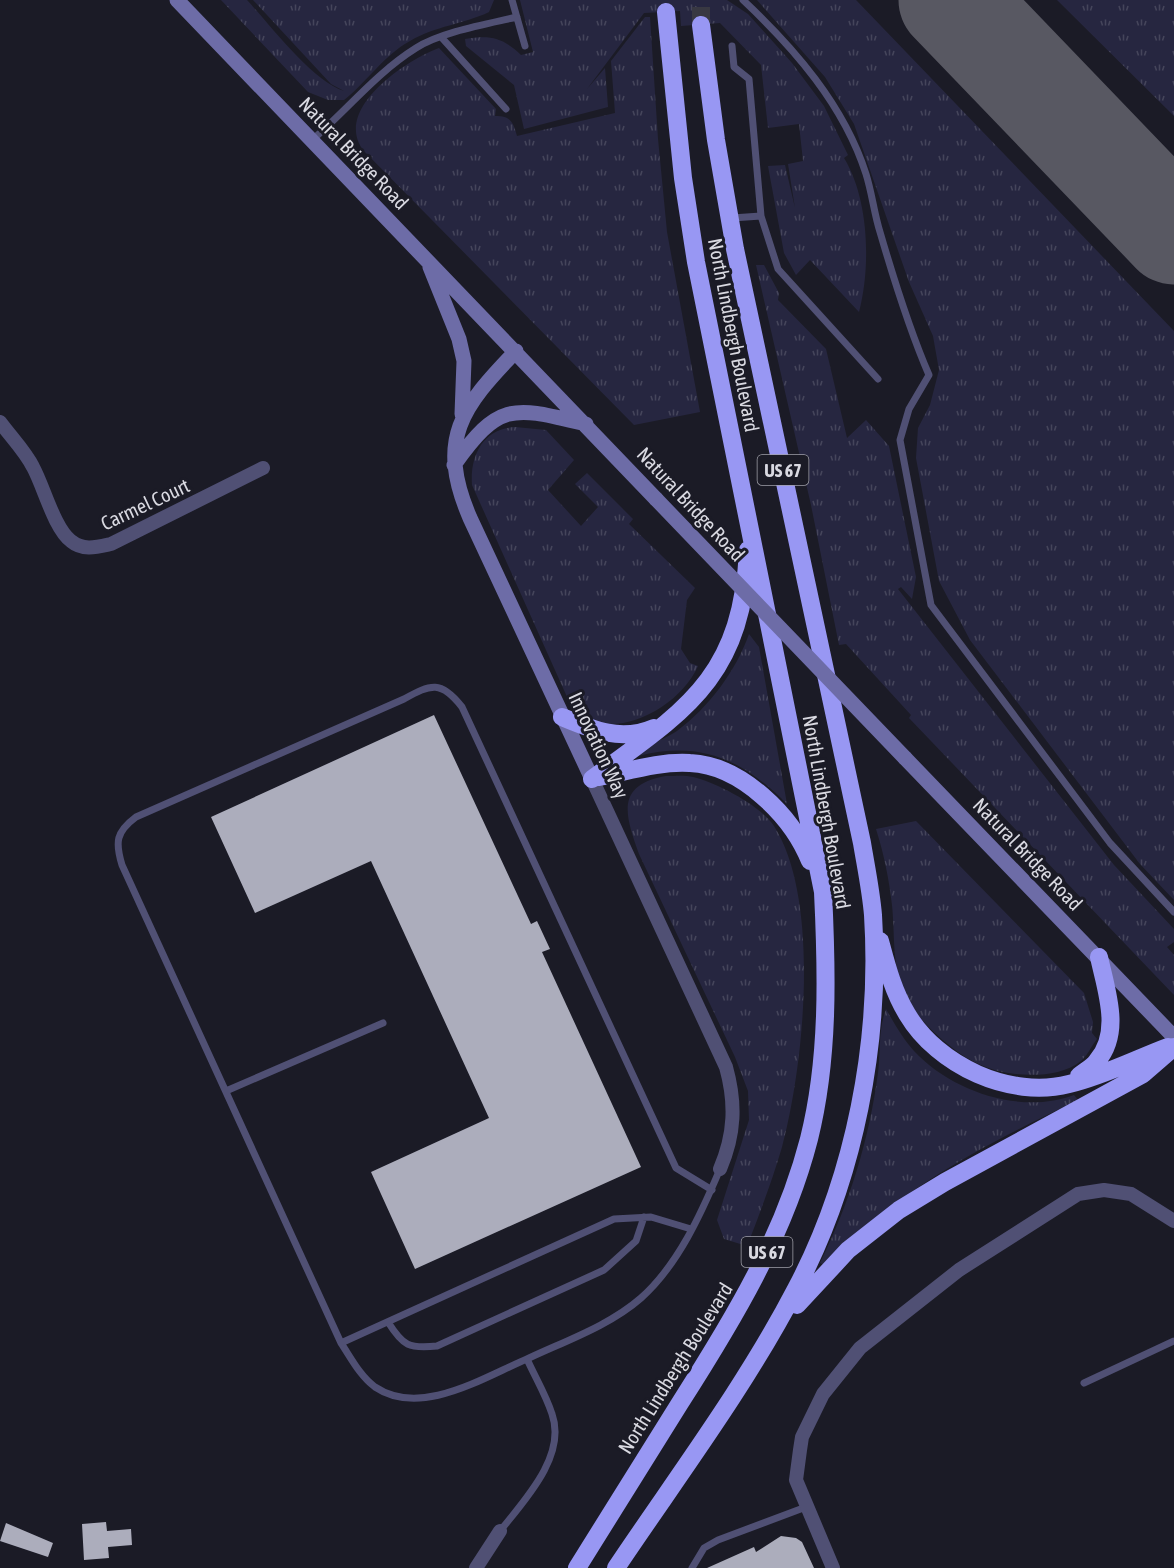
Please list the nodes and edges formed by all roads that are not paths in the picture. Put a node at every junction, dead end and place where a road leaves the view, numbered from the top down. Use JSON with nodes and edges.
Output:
{"nodes":[{"id":1,"x":177,"y":0,"type":"edge"},
{"id":2,"x":512,"y":0,"type":"edge"},
{"id":3,"x":743,"y":0,"type":"edge"},
{"id":4,"x":666,"y":12,"type":"dead end"},
{"id":5,"x":517,"y":17,"type":"junction"},
{"id":6,"x":701,"y":25,"type":"tunnel mouth"},
{"id":7,"x":442,"y":38,"type":"junction"},
{"id":8,"x":525,"y":46,"type":"dead end"},
{"id":9,"x":732,"y":46,"type":"dead end"},
{"id":10,"x":506,"y":110,"type":"dead end"},
{"id":11,"x":312,"y":140,"type":"junction"},
{"id":12,"x":761,"y":216,"type":"junction"},
{"id":13,"x":729,"y":218,"type":"junction"},
{"id":14,"x":427,"y":259,"type":"junction"},
{"id":15,"x":516,"y":351,"type":"junction"},
{"id":16,"x":878,"y":379,"type":"dead end"},
{"id":17,"x":462,"y":418,"type":"junction"},
{"id":18,"x":0,"y":422,"type":"edge"},
{"id":19,"x":587,"y":424,"type":"junction"},
{"id":20,"x":454,"y":465,"type":"junction"},
{"id":21,"x":263,"y":468,"type":"dead end"},
{"id":22,"x":749,"y":525,"type":"junction"},
{"id":23,"x":562,"y":717,"type":"junction"},
{"id":24,"x":675,"y":718,"type":"junction"},
{"id":25,"x":592,"y":779,"type":"junction"},
{"id":26,"x":823,"y":892,"type":"junction"},
{"id":27,"x":1174,"y":912,"type":"edge"},
{"id":28,"x":873,"y":913,"type":"junction"},
{"id":29,"x":1099,"y":957,"type":"junction"},
{"id":30,"x":383,"y":1023,"type":"dead end"},
{"id":31,"x":1174,"y":1037,"type":"edge"},
{"id":32,"x":1174,"y":1046,"type":"edge"},
{"id":33,"x":1068,"y":1084,"type":"junction"},
{"id":34,"x":226,"y":1091,"type":"junction"},
{"id":35,"x":720,"y":1169,"type":"joint"},
{"id":36,"x":712,"y":1190,"type":"junction"},
{"id":37,"x":644,"y":1216,"type":"junction"},
{"id":38,"x":1174,"y":1221,"type":"edge"},
{"id":39,"x":691,"y":1229,"type":"junction"},
{"id":40,"x":388,"y":1322,"type":"junction"},
{"id":41,"x":1174,"y":1341,"type":"edge"},
{"id":42,"x":341,"y":1343,"type":"junction"},
{"id":43,"x":764,"y":1346,"type":"junction"},
{"id":44,"x":527,"y":1359,"type":"junction"},
{"id":45,"x":1084,"y":1383,"type":"dead end"},
{"id":46,"x":806,"y":1507,"type":"junction"},
{"id":47,"x":500,"y":1531,"type":"joint"},
{"id":48,"x":476,"y":1568,"type":"edge"},
{"id":49,"x":577,"y":1568,"type":"edge"},
{"id":50,"x":616,"y":1568,"type":"edge"},
{"id":51,"x":692,"y":1568,"type":"edge"},
{"id":52,"x":833,"y":1568,"type":"edge"}],
"edges":[{"from":1,"to":11,"type":"main road","name":"Natural Bridge Road"},
{"from":2,"to":5,"type":"lane"},
{"from":3,"to":27,"type":"lane"},
{"from":4,"to":22,"type":"highway","name":"North Lindbergh Boulevard","number":"US 67"},
{"from":5,"to":7,"type":"lane"},
{"from":5,"to":8,"type":"lane"},
{"from":6,"to":13,"type":"highway","name":"North Lindbergh Boulevard","number":"US 67"},
{"from":7,"to":10,"type":"lane"},
{"from":7,"to":11,"type":"lane"},
{"from":9,"to":12,"type":"lane"},
{"from":11,"to":14,"type":"main road","name":"Natural Bridge Road"},
{"from":12,"to":13,"type":"lane"},
{"from":12,"to":16,"type":"lane"},
{"from":13,"to":28,"type":"highway","name":"North Lindbergh Boulevard","number":"US 67"},
{"from":14,"to":15,"type":"main road","name":"Natural Bridge Road"},
{"from":14,"to":17,"type":"main road"},
{"from":15,"to":17,"type":"main road","name":"Innovation Way"},
{"from":15,"to":19,"type":"main road","name":"Natural Bridge Road"},
{"from":17,"to":20,"type":"main road","name":"Innovation Way"},
{"from":18,"to":21,"type":"street","name":"Carmel Court"},
{"from":19,"to":20,"type":"main road"},
{"from":19,"to":29,"type":"main road","name":"Natural Bridge Road","bridge":true},
{"from":20,"to":23,"type":"main road","name":"Innovation Way"},
{"from":22,"to":24,"type":"highway"},
{"from":22,"to":26,"type":"highway","name":"North Lindbergh Boulevard","number":"US 67"},
{"from":23,"to":24,"type":"highway"},
{"from":23,"to":25,"type":"main road","name":"Innovation Way"},
{"from":24,"to":25,"type":"highway"},
{"from":25,"to":26,"type":"highway"},
{"from":25,"to":35,"type":"street","name":"Innovation Way"},
{"from":26,"to":49,"type":"highway","name":"North Lindbergh Boulevard","number":"US 67"},
{"from":28,"to":33,"type":"highway"},
{"from":28,"to":43,"type":"highway","name":"North Lindbergh Boulevard","number":"US 67"},
{"from":29,"to":31,"type":"main road","name":"Natural Bridge Road"},
{"from":29,"to":33,"type":"highway"},
{"from":30,"to":34,"type":"lane"},
{"from":32,"to":33,"type":"highway"},
{"from":32,"to":43,"type":"highway"},
{"from":34,"to":36,"type":"lane"},
{"from":34,"to":42,"type":"lane"},
{"from":35,"to":36,"type":"lane"},
{"from":36,"to":39,"type":"lane"},
{"from":37,"to":39,"type":"lane"},
{"from":37,"to":40,"type":"lane"},
{"from":37,"to":40,"type":"lane"},
{"from":38,"to":46,"type":"street"},
{"from":39,"to":44,"type":"lane"},
{"from":40,"to":42,"type":"lane"},
{"from":41,"to":45,"type":"lane"},
{"from":42,"to":44,"type":"lane"},
{"from":43,"to":50,"type":"highway","name":"North Lindbergh Boulevard","number":"US 67"},
{"from":44,"to":47,"type":"lane"},
{"from":46,"to":51,"type":"lane"},
{"from":46,"to":52,"type":"street"},
{"from":47,"to":48,"type":"street"}]}
